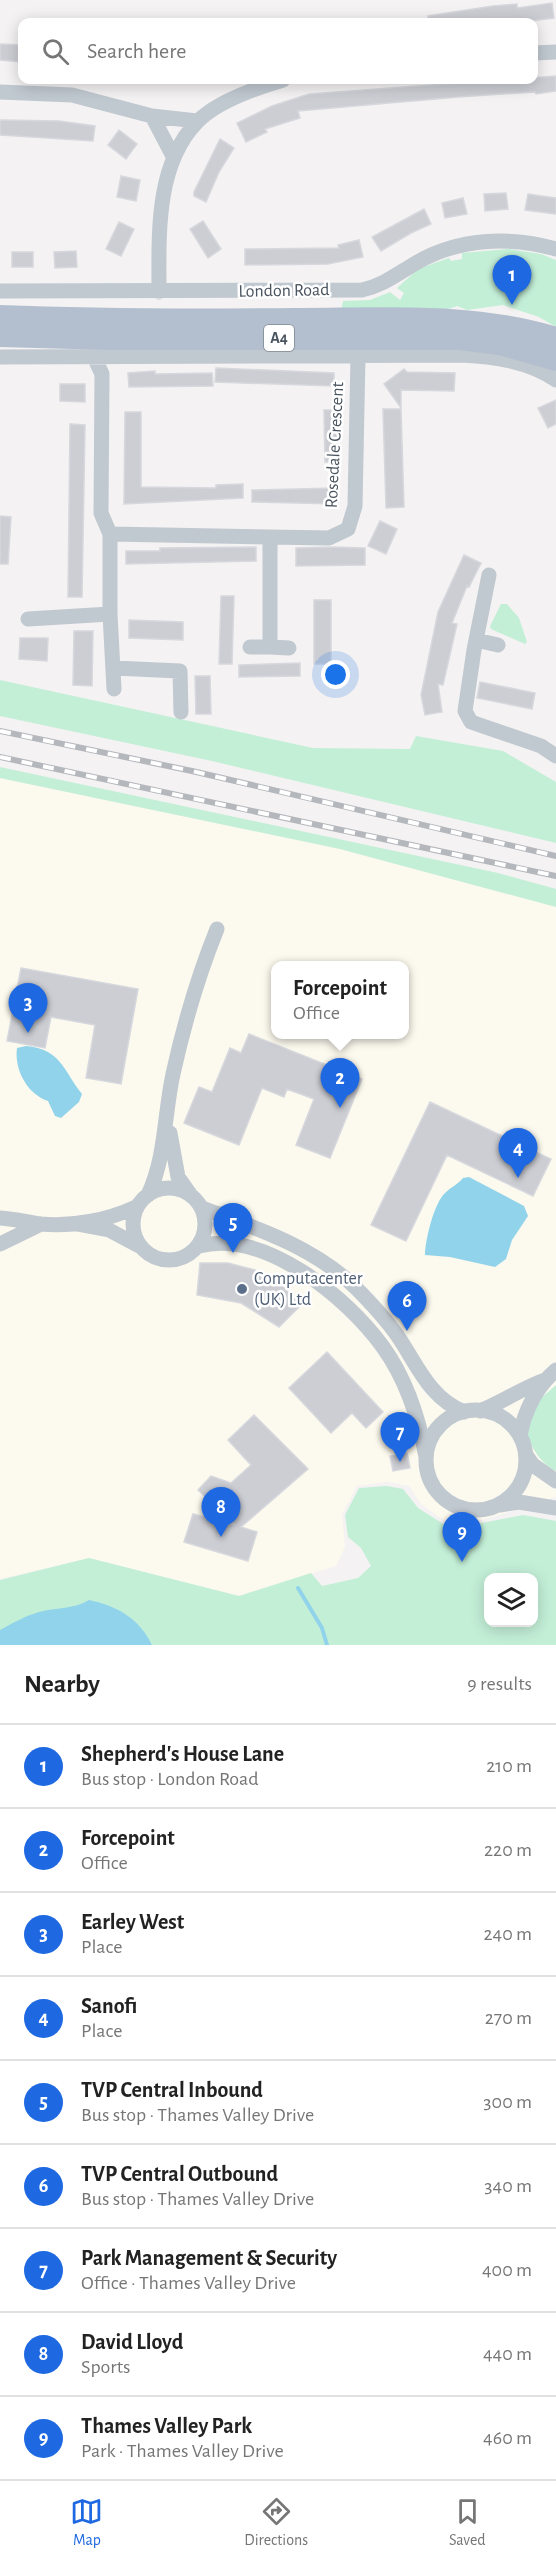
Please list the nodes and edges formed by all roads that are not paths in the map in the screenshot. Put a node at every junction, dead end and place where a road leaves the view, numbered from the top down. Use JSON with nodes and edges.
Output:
{"nodes":[{"id":1,"x":556,"y":52,"type":"edge"},
{"id":2,"x":538,"y":53,"type":"edge"},
{"id":3,"x":269,"y":84,"type":"edge"},
{"id":4,"x":0,"y":92,"type":"edge"},
{"id":5,"x":152,"y":116,"type":"junction"},
{"id":6,"x":197,"y":121,"type":"junction"},
{"id":7,"x":174,"y":158,"type":"junction"},
{"id":8,"x":556,"y":249,"type":"edge"},
{"id":9,"x":0,"y":291,"type":"edge"},
{"id":10,"x":159,"y":292,"type":"junction"},
{"id":11,"x":0,"y":317,"type":"edge"},
{"id":12,"x":0,"y":335,"type":"edge"},
{"id":13,"x":556,"y":339,"type":"edge"},
{"id":14,"x":358,"y":355,"type":"junction"},
{"id":15,"x":0,"y":357,"type":"edge"},
{"id":16,"x":94,"y":359,"type":"junction"},
{"id":17,"x":556,"y":359,"type":"edge"},
{"id":18,"x":556,"y":380,"type":"edge"},
{"id":19,"x":110,"y":534,"type":"junction"},
{"id":20,"x":270,"y":538,"type":"junction"},
{"id":21,"x":489,"y":575,"type":"dead end"},
{"id":22,"x":110,"y":614,"type":"junction"},
{"id":23,"x":28,"y":618,"type":"dead end"},
{"id":24,"x":476,"y":640,"type":"junction"},
{"id":25,"x":498,"y":645,"type":"dead end"},
{"id":26,"x":250,"y":647,"type":"dead end"},
{"id":27,"x":270,"y":647,"type":"junction"},
{"id":28,"x":289,"y":648,"type":"dead end"},
{"id":29,"x":114,"y":668,"type":"junction"},
{"id":30,"x":114,"y":689,"type":"dead end"},
{"id":31,"x":181,"y":712,"type":"dead end"},
{"id":32,"x":556,"y":756,"type":"edge"},
{"id":33,"x":217,"y":929,"type":"dead end"},
{"id":34,"x":168,"y":1103,"type":"junction"},
{"id":35,"x":190,"y":1194,"type":"junction"},
{"id":36,"x":148,"y":1195,"type":"junction"},
{"id":37,"x":136,"y":1207,"type":"junction"},
{"id":38,"x":202,"y":1208,"type":"junction"},
{"id":39,"x":0,"y":1218,"type":"edge"},
{"id":40,"x":42,"y":1224,"type":"junction"},
{"id":41,"x":76,"y":1224,"type":"junction"},
{"id":42,"x":0,"y":1244,"type":"edge"},
{"id":43,"x":199,"y":1246,"type":"junction"},
{"id":44,"x":141,"y":1247,"type":"junction"},
{"id":45,"x":550,"y":1375,"type":"edge"},
{"id":46,"x":480,"y":1411,"type":"junction"},
{"id":47,"x":464,"y":1412,"type":"junction"},
{"id":48,"x":520,"y":1436,"type":"junction"},
{"id":49,"x":526,"y":1455,"type":"junction"},
{"id":50,"x":426,"y":1457,"type":"junction"},
{"id":51,"x":556,"y":1480,"type":"edge"},
{"id":52,"x":500,"y":1505,"type":"junction"},
{"id":53,"x":556,"y":1508,"type":"edge"}],
"edges":[{"from":1,"to":2,"type":"street"},
{"from":3,"to":6,"type":"street"},
{"from":4,"to":5,"type":"street"},
{"from":5,"to":6,"type":"street"},
{"from":5,"to":7,"type":"street"},
{"from":6,"to":7,"type":"street"},
{"from":7,"to":10,"type":"street"},
{"from":8,"to":10,"type":"street","name":"London Road"},
{"from":9,"to":10,"type":"street","name":"London Road"},
{"from":11,"to":13,"type":"main road","name":"London Road","number":"A4"},
{"from":12,"to":17,"type":"main road","number":"A4"},
{"from":14,"to":16,"type":"street"},
{"from":14,"to":18,"type":"street"},
{"from":14,"to":20,"type":"street","name":"Rosedale Crescent"},
{"from":15,"to":16,"type":"street"},
{"from":16,"to":19,"type":"street"},
{"from":19,"to":20,"type":"street","name":"Rosedale Crescent"},
{"from":19,"to":22,"type":"street"},
{"from":20,"to":27,"type":"street"},
{"from":21,"to":24,"type":"street"},
{"from":22,"to":23,"type":"street"},
{"from":22,"to":29,"type":"street"},
{"from":24,"to":25,"type":"street"},
{"from":24,"to":32,"type":"street"},
{"from":26,"to":27,"type":"street"},
{"from":27,"to":28,"type":"street"},
{"from":29,"to":30,"type":"street"},
{"from":29,"to":31,"type":"street"},
{"from":33,"to":34,"type":"street"},
{"from":34,"to":35,"type":"street"},
{"from":34,"to":36,"type":"street"},
{"from":35,"to":36,"type":"street"},
{"from":35,"to":38,"type":"street"},
{"from":36,"to":37,"type":"street"},
{"from":37,"to":41,"type":"street"},
{"from":37,"to":44,"type":"street"},
{"from":38,"to":43,"type":"street"},
{"from":38,"to":47,"type":"street"},
{"from":39,"to":40,"type":"street"},
{"from":40,"to":41,"type":"street"},
{"from":40,"to":42,"type":"street"},
{"from":41,"to":44,"type":"street"},
{"from":43,"to":44,"type":"street"},
{"from":43,"to":50,"type":"street"},
{"from":45,"to":46,"type":"street"},
{"from":45,"to":48,"type":"street"},
{"from":46,"to":47,"type":"street"},
{"from":46,"to":48,"type":"street"},
{"from":47,"to":50,"type":"street"},
{"from":48,"to":49,"type":"street"},
{"from":49,"to":51,"type":"street"},
{"from":49,"to":52,"type":"street"},
{"from":50,"to":52,"type":"street"},
{"from":52,"to":53,"type":"street"}]}
